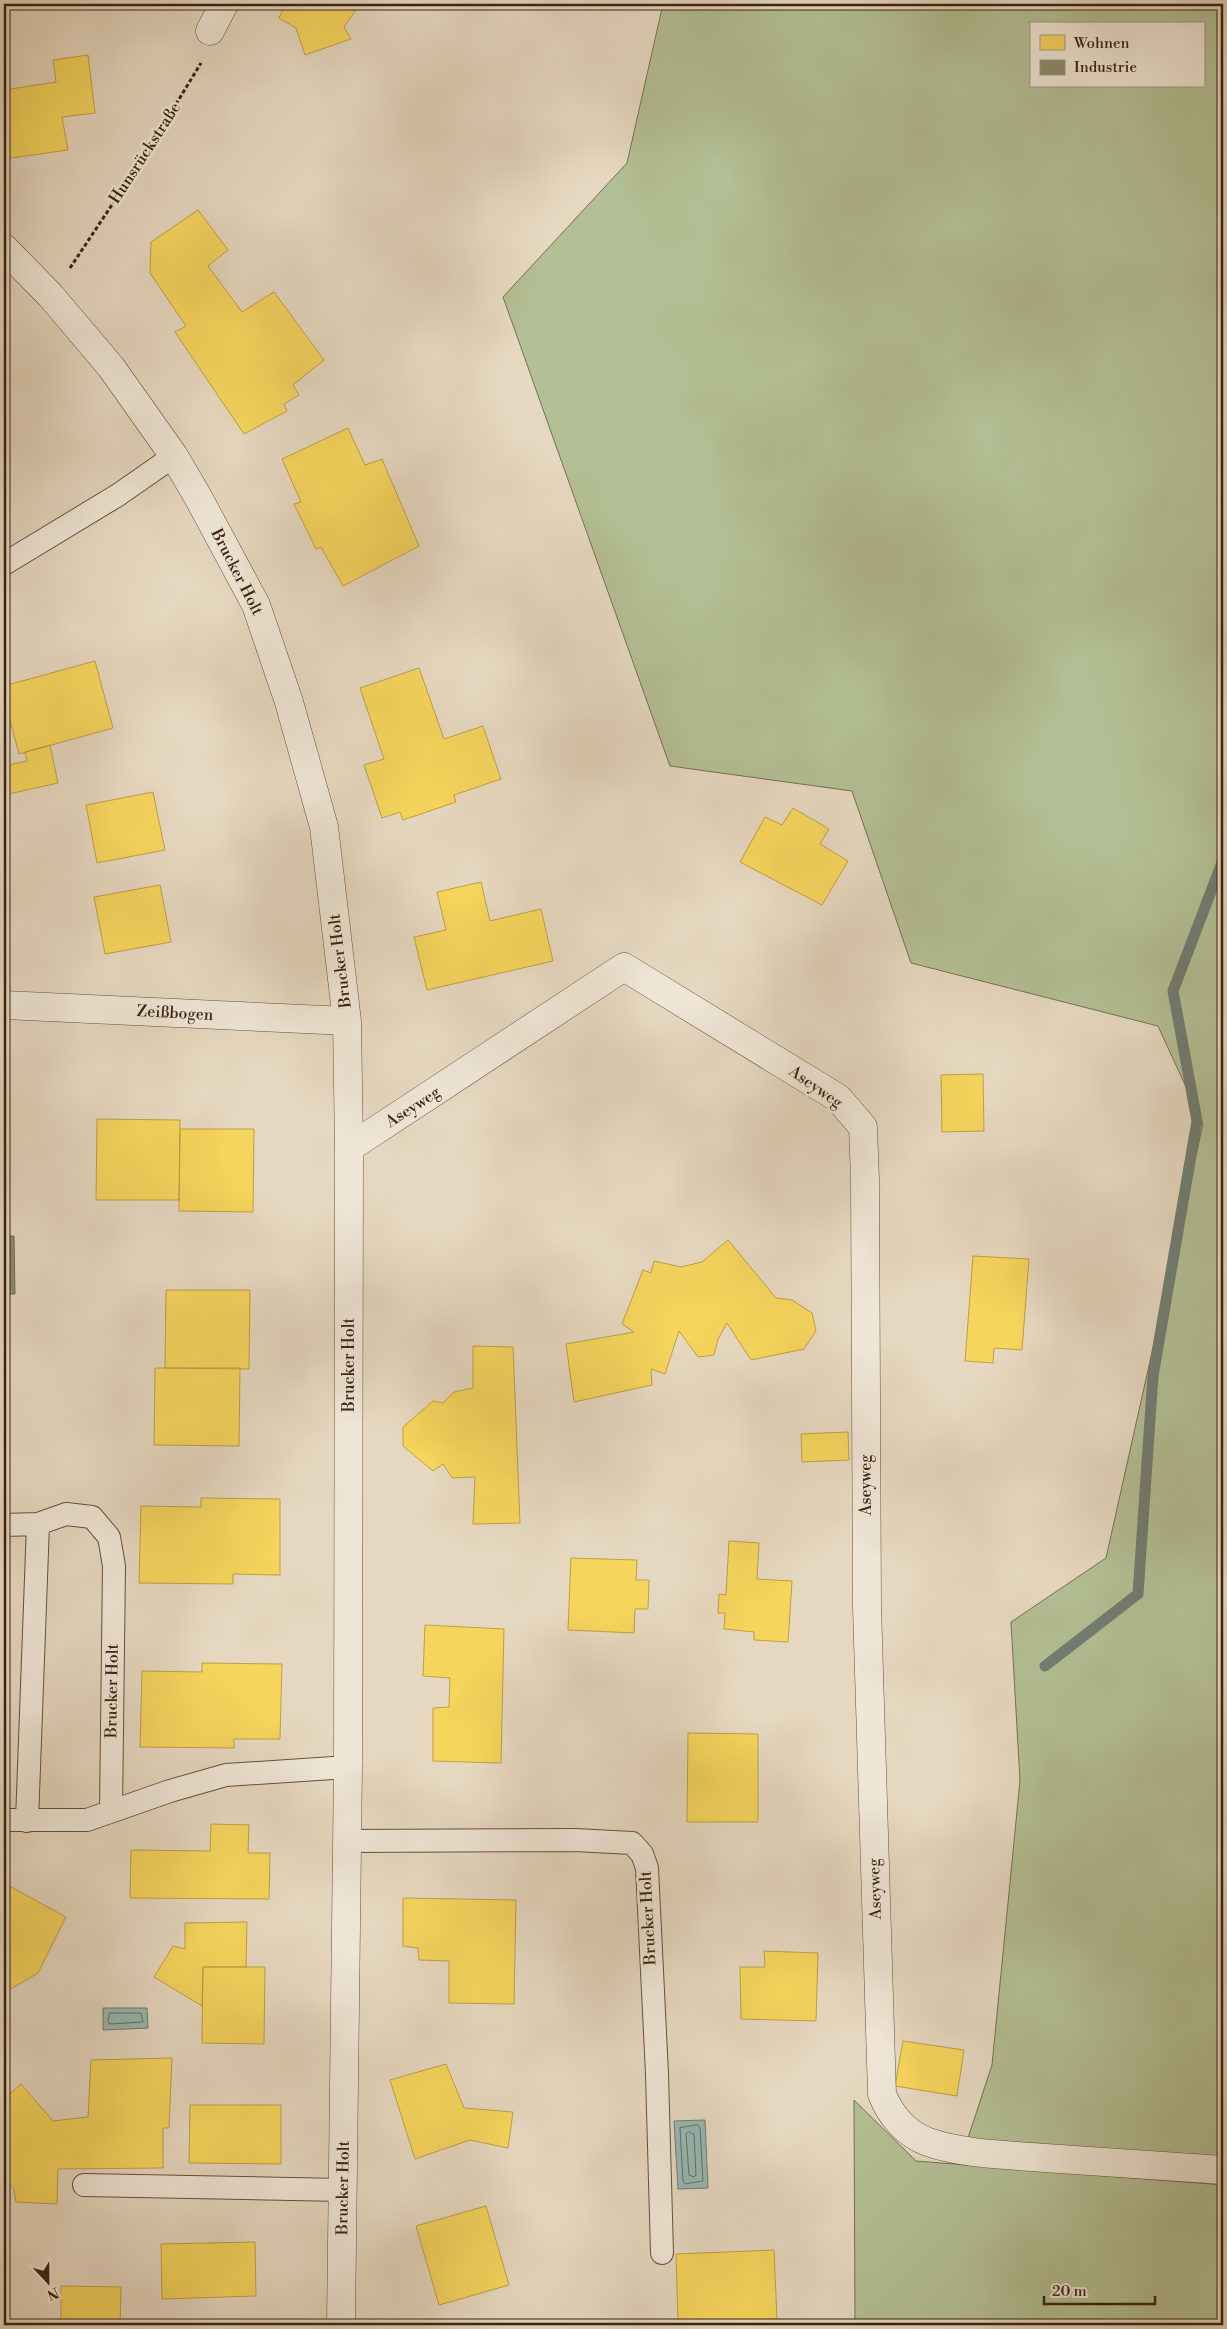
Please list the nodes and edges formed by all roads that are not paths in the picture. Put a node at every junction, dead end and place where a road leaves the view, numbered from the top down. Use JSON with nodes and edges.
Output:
{"nodes":[{"id":1,"x":224,"y":4,"type":"edge"},
{"id":2,"x":210,"y":31,"type":"road end"},
{"id":3,"x":4,"y":248,"type":"edge"},
{"id":4,"x":174,"y":456,"type":"junction"},
{"id":5,"x":4,"y":564,"type":"edge"},
{"id":6,"x":4,"y":1005,"type":"edge"},
{"id":7,"x":347,"y":1020,"type":"junction"},
{"id":8,"x":349,"y":1148,"type":"junction"},
{"id":9,"x":38,"y":1524,"type":"junction"},
{"id":10,"x":4,"y":1525,"type":"edge"},
{"id":11,"x":348,"y":1767,"type":"junction"},
{"id":12,"x":110,"y":1811,"type":"junction"},
{"id":13,"x":4,"y":1820,"type":"edge"},
{"id":14,"x":27,"y":1820,"type":"junction"},
{"id":15,"x":347,"y":1841,"type":"junction"},
{"id":16,"x":1223,"y":2170,"type":"edge"},
{"id":17,"x":84,"y":2185,"type":"dead end"},
{"id":18,"x":343,"y":2190,"type":"junction"},
{"id":19,"x":662,"y":2253,"type":"dead end"},
{"id":20,"x":341,"y":2325,"type":"edge"}],
"edges":[{"from":1,"to":2,"type":"street"},
{"from":3,"to":4,"type":"street","name":"Brucker Holt"},
{"from":4,"to":5,"type":"lane"},
{"from":4,"to":7,"type":"street","name":"Brucker Holt"},
{"from":6,"to":7,"type":"street","name":"Zeißbogen"},
{"from":7,"to":8,"type":"street","name":"Brucker Holt"},
{"from":8,"to":11,"type":"street","name":"Brucker Holt"},
{"from":8,"to":16,"type":"street","name":"Aseyweg"},
{"from":9,"to":10,"type":"lane","name":"Brucker Holt"},
{"from":9,"to":12,"type":"lane","name":"Brucker Holt"},
{"from":9,"to":14,"type":"lane"},
{"from":11,"to":12,"type":"lane"},
{"from":11,"to":15,"type":"street","name":"Brucker Holt"},
{"from":12,"to":14,"type":"lane"},
{"from":13,"to":14,"type":"lane"},
{"from":15,"to":18,"type":"street","name":"Brucker Holt"},
{"from":15,"to":19,"type":"lane","name":"Brucker Holt"},
{"from":17,"to":18,"type":"lane"},
{"from":18,"to":20,"type":"street","name":"Brucker Holt"}]}
